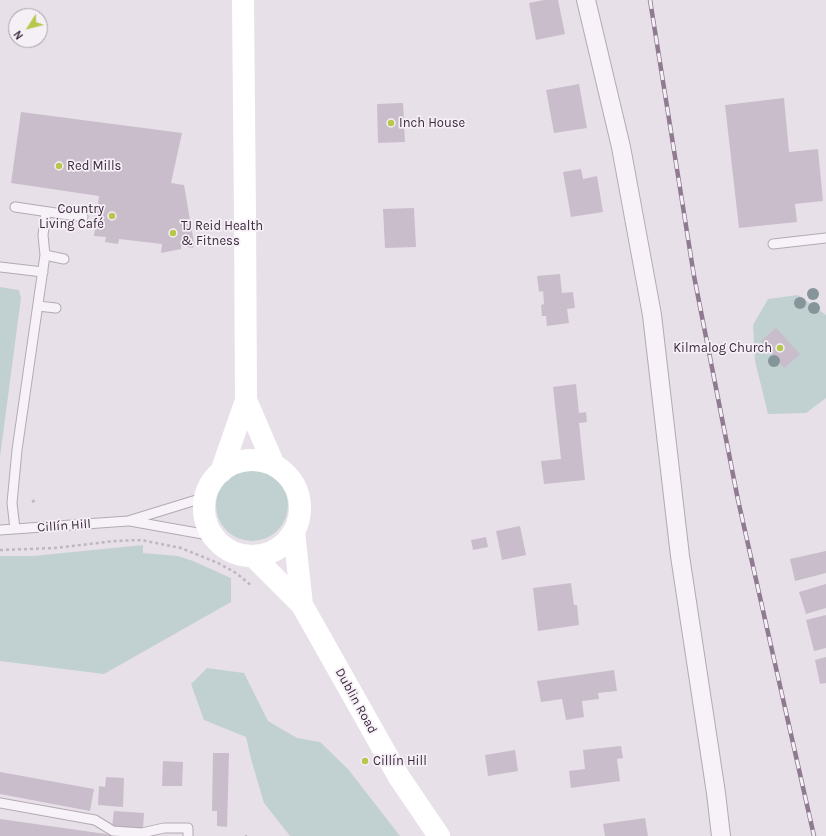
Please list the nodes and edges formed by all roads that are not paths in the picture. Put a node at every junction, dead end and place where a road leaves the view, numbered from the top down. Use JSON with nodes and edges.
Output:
{"nodes":[{"id":1,"x":242,"y":0,"type":"edge"},
{"id":2,"x":586,"y":0,"type":"edge"},
{"id":3,"x":15,"y":207,"type":"dead end"},
{"id":4,"x":46,"y":212,"type":"junction"},
{"id":5,"x":82,"y":217,"type":"dead end"},
{"id":6,"x":826,"y":238,"type":"edge"},
{"id":7,"x":774,"y":244,"type":"dead end"},
{"id":8,"x":45,"y":255,"type":"junction"},
{"id":9,"x":64,"y":259,"type":"dead end"},
{"id":10,"x":0,"y":266,"type":"edge"},
{"id":11,"x":43,"y":272,"type":"junction"},
{"id":12,"x":38,"y":306,"type":"junction"},
{"id":13,"x":56,"y":308,"type":"dead end"},
{"id":14,"x":246,"y":400,"type":"junction"},
{"id":15,"x":274,"y":465,"type":"junction"},
{"id":16,"x":221,"y":472,"type":"junction"},
{"id":17,"x":206,"y":497,"type":"junction"},
{"id":18,"x":128,"y":521,"type":"junction"},
{"id":19,"x":15,"y":529,"type":"junction"},
{"id":20,"x":0,"y":530,"type":"edge"},
{"id":21,"x":294,"y":532,"type":"junction"},
{"id":22,"x":214,"y":536,"type":"junction"},
{"id":23,"x":254,"y":556,"type":"junction"},
{"id":24,"x":302,"y":605,"type":"junction"},
{"id":25,"x":0,"y":803,"type":"edge"},
{"id":26,"x":188,"y":836,"type":"edge"},
{"id":27,"x":439,"y":836,"type":"edge"},
{"id":28,"x":721,"y":836,"type":"edge"}],
"edges":[{"from":1,"to":14,"type":"main road"},
{"from":2,"to":28,"type":"street"},
{"from":3,"to":4,"type":"lane"},
{"from":4,"to":5,"type":"lane"},
{"from":4,"to":8,"type":"lane"},
{"from":6,"to":7,"type":"lane"},
{"from":8,"to":9,"type":"lane"},
{"from":8,"to":11,"type":"lane"},
{"from":10,"to":11,"type":"lane"},
{"from":11,"to":12,"type":"lane"},
{"from":12,"to":13,"type":"lane"},
{"from":12,"to":19,"type":"lane"},
{"from":14,"to":15,"type":"main road"},
{"from":14,"to":16,"type":"main road"},
{"from":15,"to":16,"type":"main road"},
{"from":15,"to":21,"type":"main road"},
{"from":16,"to":17,"type":"main road"},
{"from":17,"to":18,"type":"lane","name":"Cillín Hill"},
{"from":17,"to":22,"type":"main road"},
{"from":18,"to":19,"type":"lane","name":"Cillín Hill"},
{"from":18,"to":22,"type":"lane","name":"Cillín Hill"},
{"from":19,"to":20,"type":"lane","name":"Cillín Hill"},
{"from":21,"to":23,"type":"main road"},
{"from":21,"to":24,"type":"main road"},
{"from":22,"to":23,"type":"main road"},
{"from":23,"to":24,"type":"main road"},
{"from":24,"to":27,"type":"main road","name":"Dublin Road"},
{"from":25,"to":26,"type":"lane"}]}
